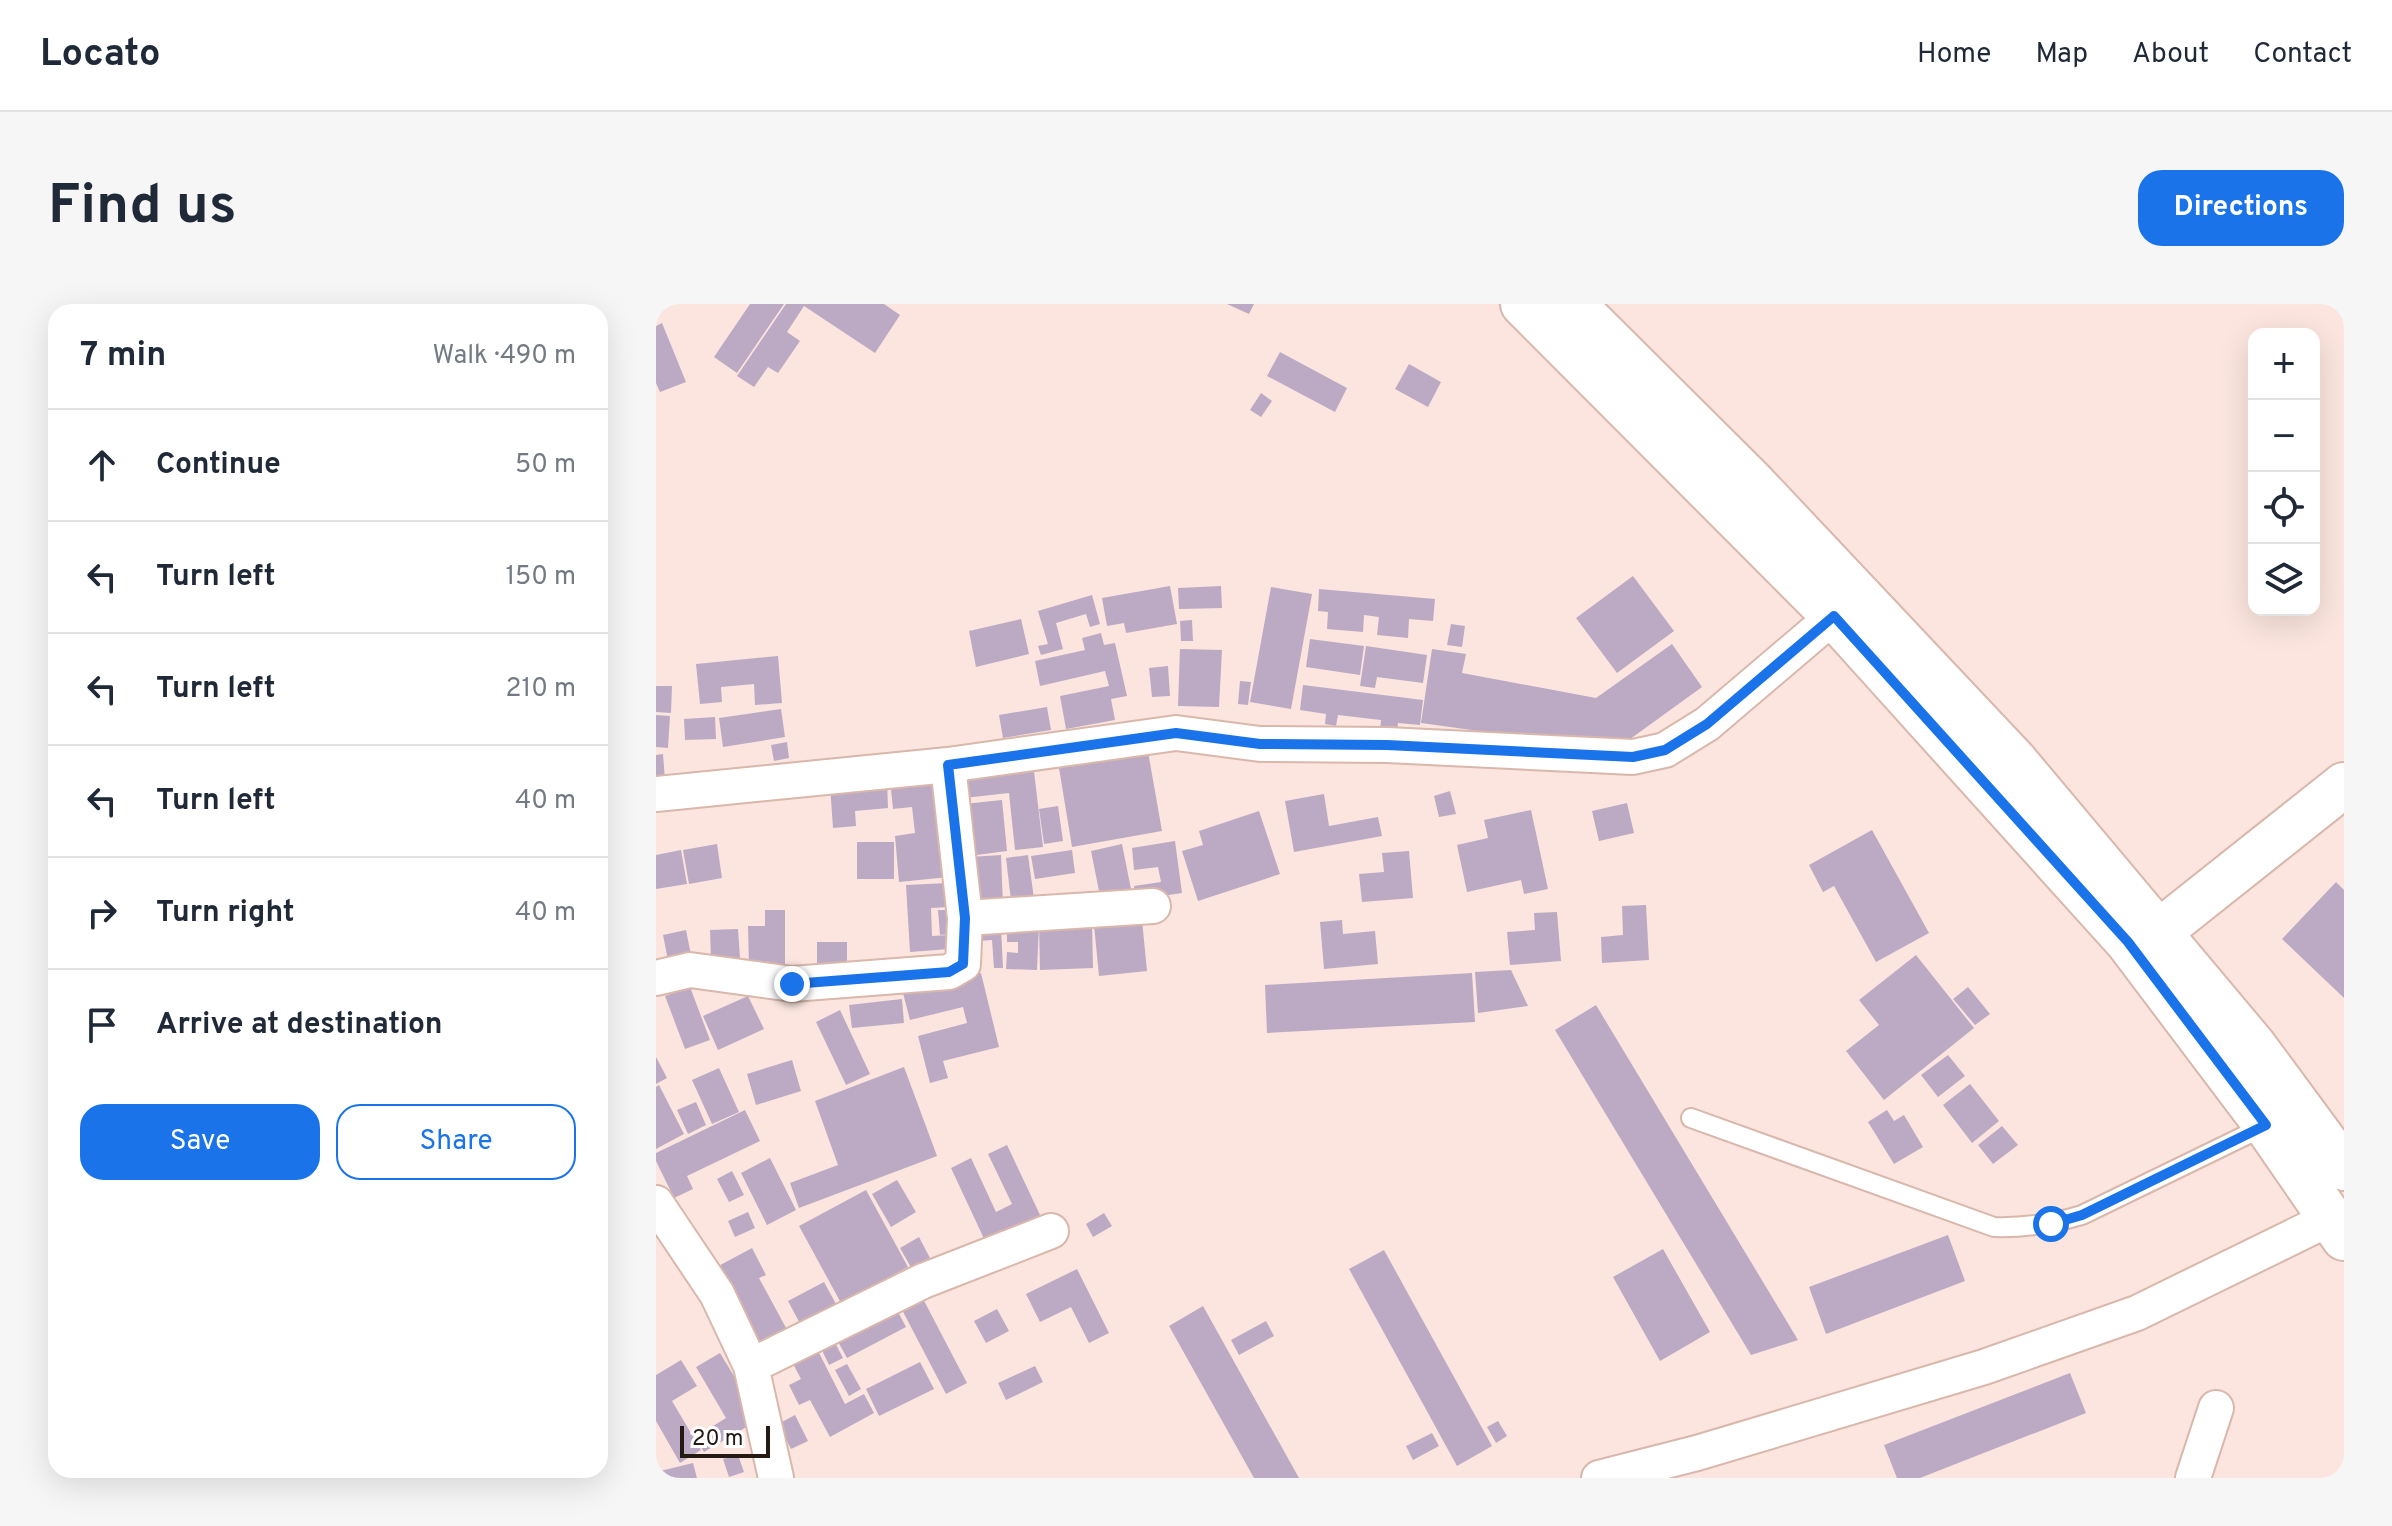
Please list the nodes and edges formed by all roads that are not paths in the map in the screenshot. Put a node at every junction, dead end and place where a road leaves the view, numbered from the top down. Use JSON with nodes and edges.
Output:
{"nodes":[{"id":1,"x":1523,"y":304,"type":"edge"},
{"id":2,"x":1573,"y":304,"type":"edge"},
{"id":3,"x":1834,"y":616,"type":"junction"},
{"id":4,"x":948,"y":765,"type":"junction"},
{"id":5,"x":2344,"y":785,"type":"edge"},
{"id":6,"x":656,"y":794,"type":"edge"},
{"id":7,"x":1153,"y":906,"type":"dead end"},
{"id":8,"x":965,"y":918,"type":"junction"},
{"id":9,"x":2159,"y":932,"type":"junction"},
{"id":10,"x":656,"y":978,"type":"edge"},
{"id":11,"x":2283,"y":1116,"type":"junction"},
{"id":12,"x":1691,"y":1118,"type":"dead end"},
{"id":13,"x":2344,"y":1168,"type":"edge"},
{"id":14,"x":656,"y":1203,"type":"edge"},
{"id":15,"x":2337,"y":1228,"type":"edge"},
{"id":16,"x":1051,"y":1231,"type":"dead end"},
{"id":17,"x":751,"y":1366,"type":"junction"},
{"id":18,"x":2216,"y":1408,"type":"dead end"},
{"id":19,"x":776,"y":1478,"type":"edge"},
{"id":20,"x":1599,"y":1478,"type":"edge"},
{"id":21,"x":2193,"y":1478,"type":"edge"}],
"edges":[{"from":1,"to":3,"type":"main road"},
{"from":2,"to":9,"type":"main road"},
{"from":3,"to":4,"type":"street"},
{"from":3,"to":11,"type":"main road"},
{"from":4,"to":6,"type":"street"},
{"from":4,"to":8,"type":"street"},
{"from":5,"to":9,"type":"main road"},
{"from":7,"to":8,"type":"street"},
{"from":8,"to":10,"type":"street"},
{"from":9,"to":11,"type":"main road"},
{"from":11,"to":12,"type":"lane"},
{"from":11,"to":13,"type":"main road"},
{"from":11,"to":15,"type":"main road"},
{"from":14,"to":17,"type":"street"},
{"from":15,"to":20,"type":"street"},
{"from":16,"to":17,"type":"street"},
{"from":17,"to":19,"type":"street"},
{"from":18,"to":21,"type":"street"}]}
